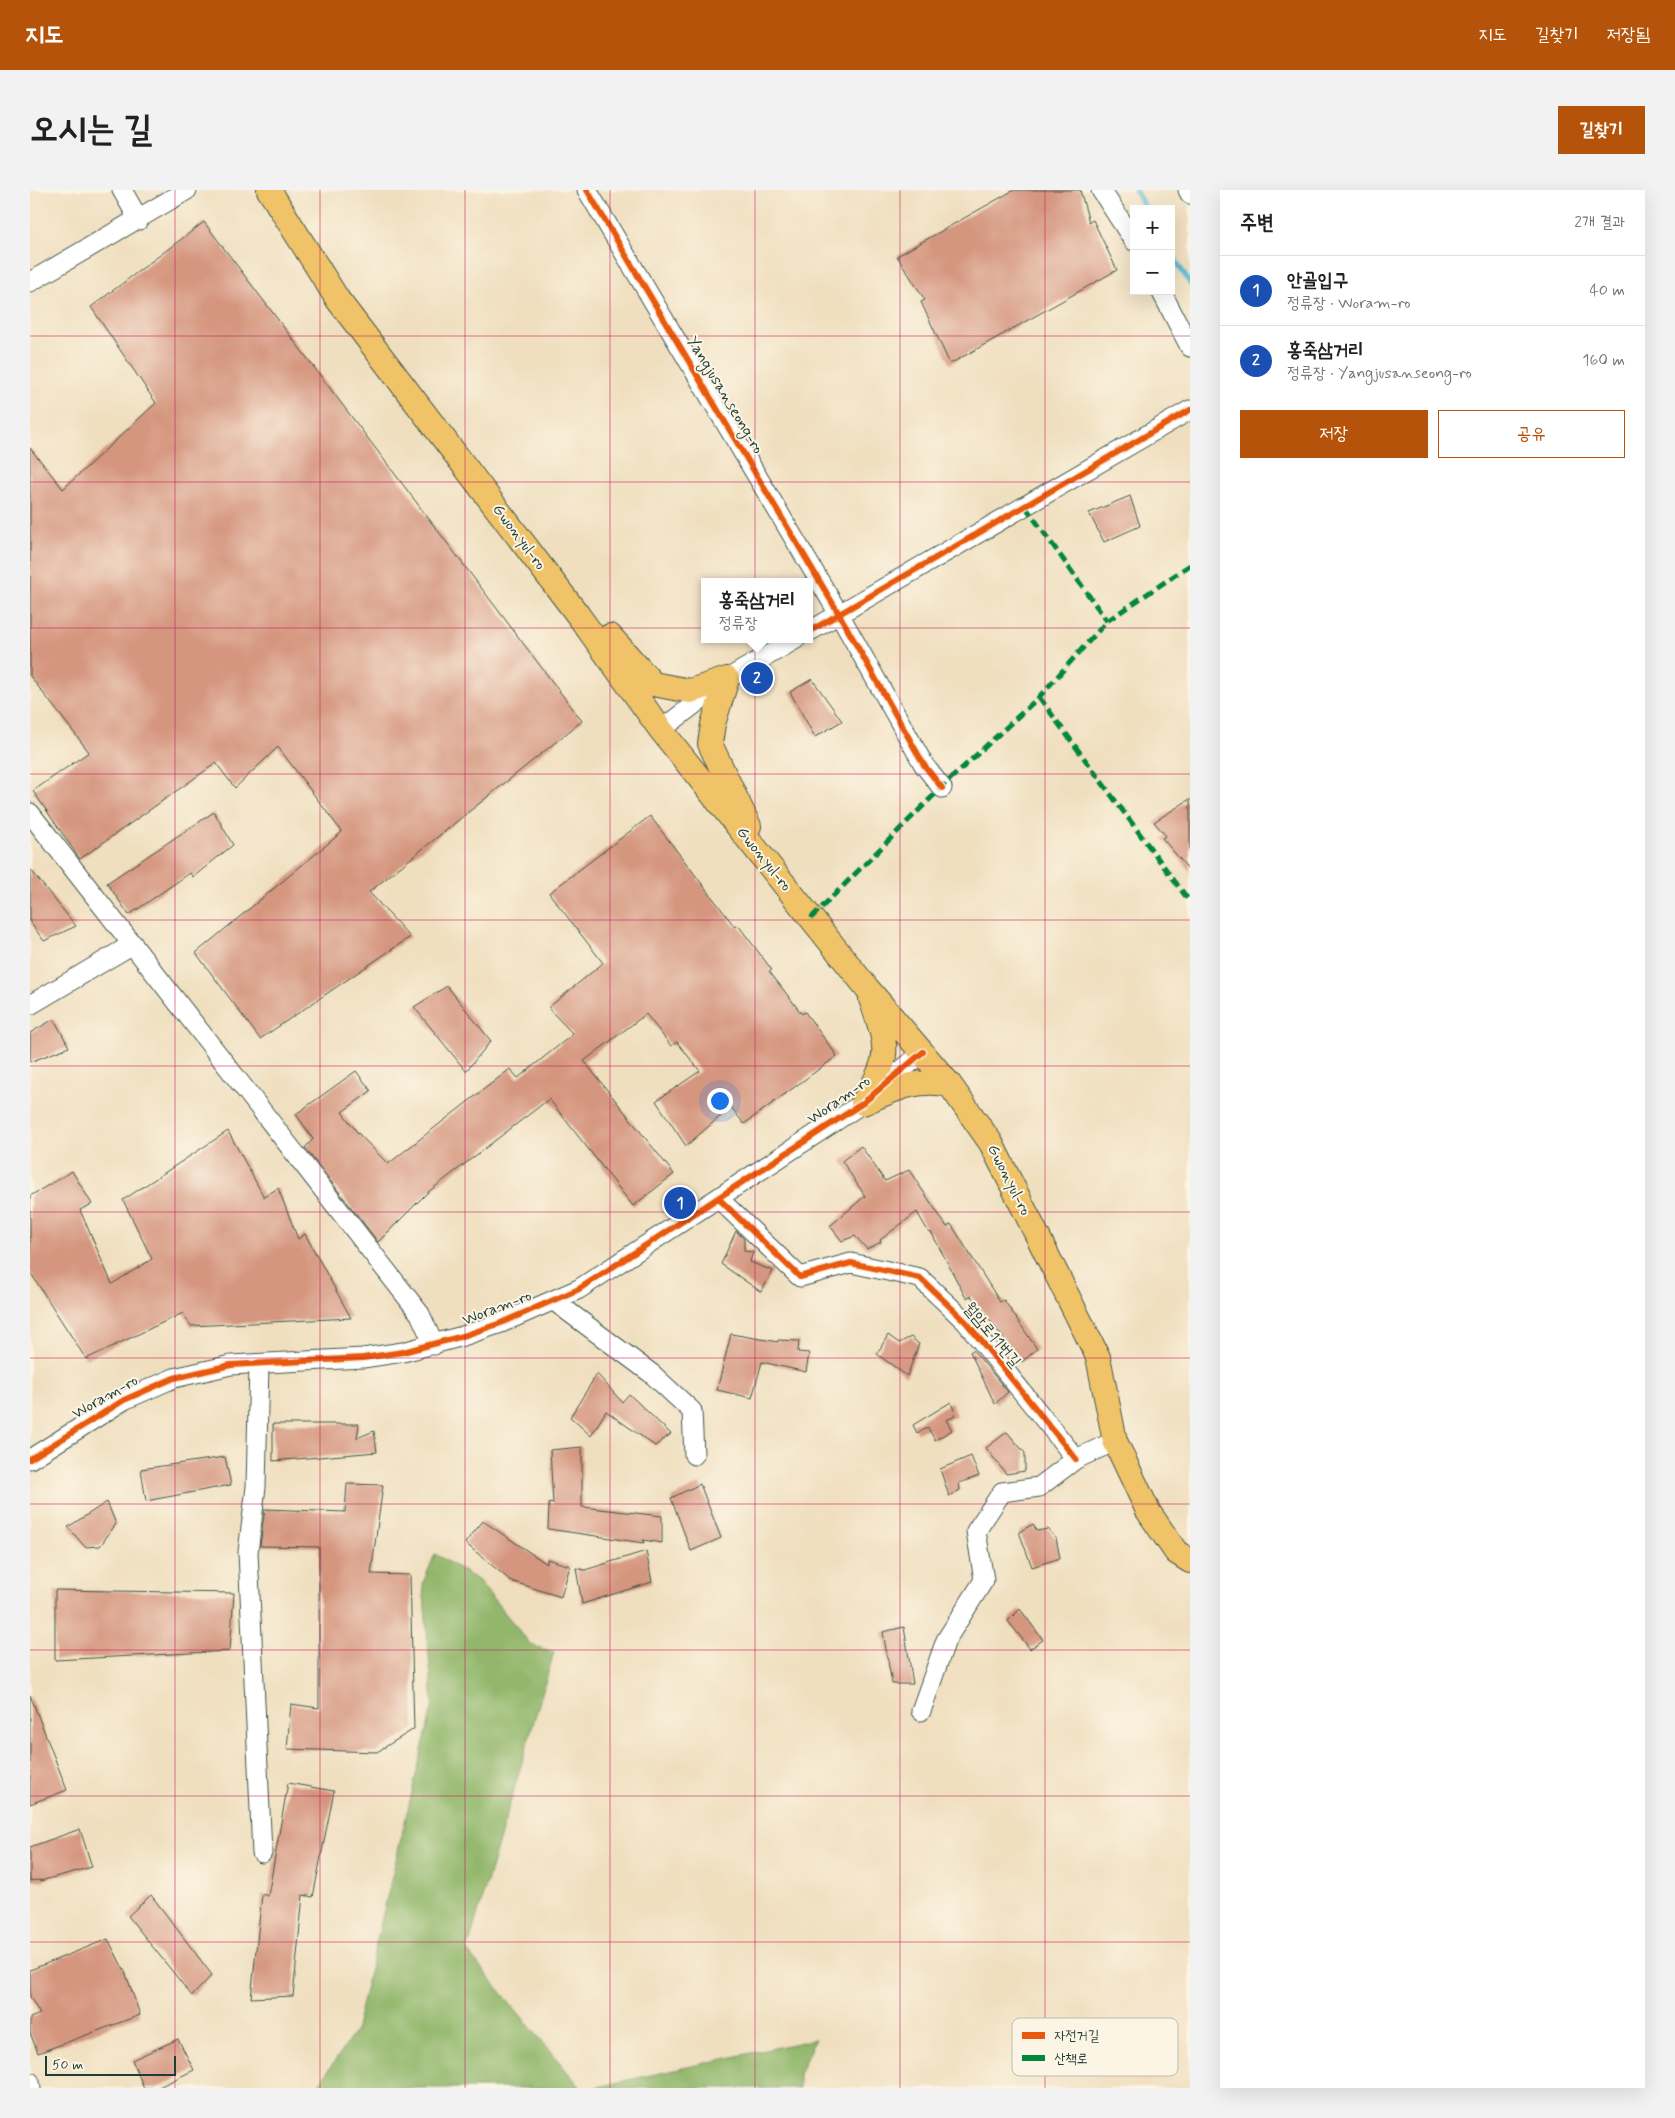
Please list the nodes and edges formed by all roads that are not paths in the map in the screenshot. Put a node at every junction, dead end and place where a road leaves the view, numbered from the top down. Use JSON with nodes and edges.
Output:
{"nodes":[{"id":1,"x":122,"y":190,"type":"edge"},
{"id":2,"x":187,"y":190,"type":"edge"},
{"id":3,"x":268,"y":190,"type":"edge"},
{"id":4,"x":586,"y":190,"type":"edge"},
{"id":5,"x":1101,"y":190,"type":"edge"},
{"id":6,"x":1188,"y":190,"type":"edge"},
{"id":7,"x":1190,"y":194,"type":"edge"},
{"id":8,"x":139,"y":220,"type":"junction"},
{"id":9,"x":1130,"y":235,"type":"edge"},
{"id":10,"x":30,"y":282,"type":"edge"},
{"id":11,"x":1163,"y":295,"type":"edge"},
{"id":12,"x":1190,"y":347,"type":"edge"},
{"id":13,"x":1190,"y":410,"type":"edge"},
{"id":14,"x":839,"y":614,"type":"junction"},
{"id":15,"x":578,"y":615,"type":"junction"},
{"id":16,"x":813,"y":629,"type":"edge"},
{"id":17,"x":789,"y":643,"type":"edge"},
{"id":18,"x":727,"y":679,"type":"junction"},
{"id":19,"x":661,"y":730,"type":"junction"},
{"id":20,"x":942,"y":788,"type":"dead end"},
{"id":21,"x":30,"y":813,"type":"edge"},
{"id":22,"x":763,"y":857,"type":"junction"},
{"id":23,"x":133,"y":944,"type":"junction"},
{"id":24,"x":867,"y":988,"type":"junction"},
{"id":25,"x":30,"y":1005,"type":"edge"},
{"id":26,"x":923,"y":1052,"type":"junction"},
{"id":27,"x":950,"y":1085,"type":"junction"},
{"id":28,"x":863,"y":1103,"type":"junction"},
{"id":29,"x":719,"y":1198,"type":"junction"},
{"id":30,"x":554,"y":1301,"type":"junction"},
{"id":31,"x":434,"y":1345,"type":"junction"},
{"id":32,"x":260,"y":1364,"type":"junction"},
{"id":33,"x":1115,"y":1440,"type":"junction"},
{"id":34,"x":694,"y":1455,"type":"dead end"},
{"id":35,"x":30,"y":1459,"type":"edge"},
{"id":36,"x":1076,"y":1459,"type":"junction"},
{"id":37,"x":1190,"y":1561,"type":"edge"},
{"id":38,"x":921,"y":1711,"type":"dead end"},
{"id":39,"x":262,"y":1854,"type":"dead end"},
{"id":40,"x":30,"y":2082,"type":"edge"},
{"id":41,"x":31,"y":2088,"type":"edge"}],
"edges":[{"from":1,"to":8,"type":"street"},
{"from":2,"to":8,"type":"street"},
{"from":3,"to":15,"type":"main road","name":"Gwonyul-ro"},
{"from":4,"to":14,"type":"street","name":"Yangjusanseong-ro"},
{"from":5,"to":9,"type":"street"},
{"from":6,"to":7,"type":"street"},
{"from":8,"to":10,"type":"street"},
{"from":11,"to":12,"type":"street"},
{"from":13,"to":14,"type":"street"},
{"from":14,"to":16,"type":"street"},
{"from":14,"to":20,"type":"street","name":"Yangjusanseong-ro"},
{"from":15,"to":18,"type":"main road"},
{"from":15,"to":19,"type":"main road","name":"Gwonyul-ro"},
{"from":17,"to":18,"type":"street"},
{"from":18,"to":19,"type":"street"},
{"from":18,"to":22,"type":"main road"},
{"from":19,"to":22,"type":"main road","name":"Gwonyul-ro"},
{"from":21,"to":23,"type":"street"},
{"from":22,"to":24,"type":"main road","name":"Gwonyul-ro"},
{"from":23,"to":25,"type":"street"},
{"from":23,"to":31,"type":"street"},
{"from":24,"to":26,"type":"main road","name":"Gwonyul-ro"},
{"from":24,"to":28,"type":"main road"},
{"from":26,"to":27,"type":"main road","name":"Gwonyul-ro"},
{"from":26,"to":28,"type":"street","name":"Woram-ro"},
{"from":27,"to":28,"type":"main road"},
{"from":27,"to":33,"type":"main road","name":"Gwonyul-ro"},
{"from":28,"to":29,"type":"street","name":"Woram-ro"},
{"from":29,"to":30,"type":"street","name":"Woram-ro"},
{"from":29,"to":36,"type":"street","name":"월암로11번길"},
{"from":30,"to":31,"type":"street","name":"Woram-ro"},
{"from":30,"to":34,"type":"street"},
{"from":31,"to":32,"type":"street","name":"Woram-ro"},
{"from":32,"to":35,"type":"street","name":"Woram-ro"},
{"from":32,"to":39,"type":"street"},
{"from":33,"to":36,"type":"street"},
{"from":33,"to":37,"type":"main road","name":"Gwonyul-ro"},
{"from":36,"to":38,"type":"street"},
{"from":40,"to":41,"type":"street"}]}
